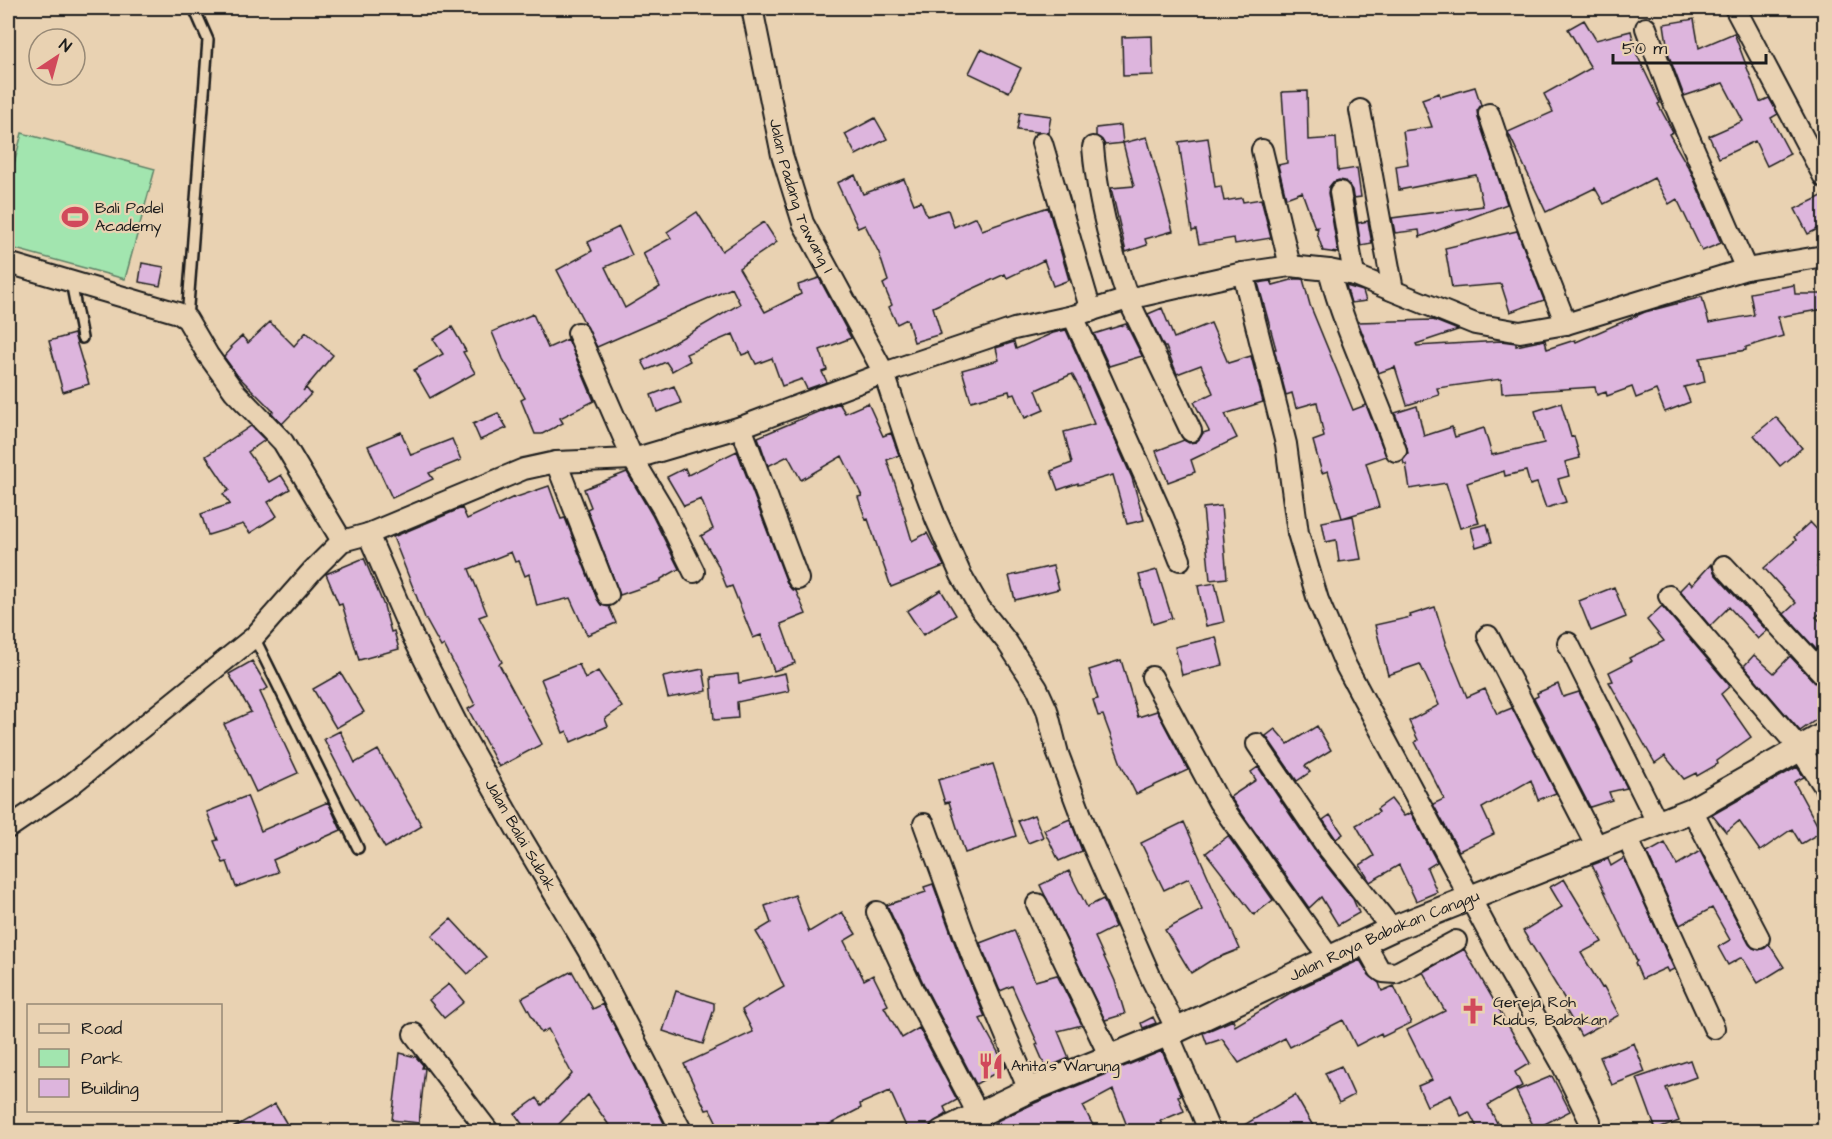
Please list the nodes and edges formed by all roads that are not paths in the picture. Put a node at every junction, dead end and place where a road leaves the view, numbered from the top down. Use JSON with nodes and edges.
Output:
{"nodes":[{"id":1,"x":194,"y":8,"type":"edge"},
{"id":2,"x":753,"y":8,"type":"edge"},
{"id":3,"x":1735,"y":8,"type":"edge"},
{"id":4,"x":1646,"y":28,"type":"dead end"},
{"id":5,"x":1360,"y":110,"type":"dead end"},
{"id":6,"x":1489,"y":114,"type":"dead end"},
{"id":7,"x":1042,"y":143,"type":"dead end"},
{"id":8,"x":1093,"y":147,"type":"dead end"},
{"id":9,"x":1262,"y":150,"type":"dead end"},
{"id":10,"x":1824,"y":177,"type":"edge"},
{"id":11,"x":1340,"y":192,"type":"dead end"},
{"id":12,"x":1824,"y":256,"type":"edge"},
{"id":13,"x":8,"y":263,"type":"edge"},
{"id":14,"x":1290,"y":266,"type":"junction"},
{"id":15,"x":1746,"y":269,"type":"junction"},
{"id":16,"x":1329,"y":270,"type":"junction"},
{"id":17,"x":1243,"y":273,"type":"junction"},
{"id":18,"x":1354,"y":275,"type":"junction"},
{"id":19,"x":71,"y":282,"type":"junction"},
{"id":20,"x":1393,"y":290,"type":"junction"},
{"id":21,"x":1128,"y":300,"type":"junction"},
{"id":22,"x":1082,"y":313,"type":"junction"},
{"id":23,"x":188,"y":319,"type":"junction"},
{"id":24,"x":1566,"y":324,"type":"junction"},
{"id":25,"x":578,"y":333,"type":"dead end"},
{"id":26,"x":82,"y":338,"type":"dead end"},
{"id":27,"x":884,"y":373,"type":"junction"},
{"id":28,"x":741,"y":427,"type":"junction"},
{"id":29,"x":1191,"y":431,"type":"dead end"},
{"id":30,"x":1396,"y":451,"type":"dead end"},
{"id":31,"x":633,"y":459,"type":"junction"},
{"id":32,"x":556,"y":462,"type":"junction"},
{"id":33,"x":368,"y":534,"type":"junction"},
{"id":34,"x":342,"y":541,"type":"junction"},
{"id":35,"x":1180,"y":560,"type":"dead end"},
{"id":36,"x":1724,"y":566,"type":"dead end"},
{"id":37,"x":694,"y":572,"type":"dead end"},
{"id":38,"x":798,"y":579,"type":"dead end"},
{"id":39,"x":608,"y":595,"type":"dead end"},
{"id":40,"x":1669,"y":596,"type":"dead end"},
{"id":41,"x":1488,"y":636,"type":"dead end"},
{"id":42,"x":254,"y":637,"type":"junction"},
{"id":43,"x":1568,"y":644,"type":"dead end"},
{"id":44,"x":1824,"y":675,"type":"edge"},
{"id":45,"x":1152,"y":677,"type":"dead end"},
{"id":46,"x":1824,"y":735,"type":"edge"},
{"id":47,"x":1257,"y":744,"type":"dead end"},
{"id":48,"x":1800,"y":749,"type":"junction"},
{"id":49,"x":1824,"y":786,"type":"edge"},
{"id":50,"x":1692,"y":810,"type":"junction"},
{"id":51,"x":924,"y":824,"type":"dead end"},
{"id":52,"x":1658,"y":824,"type":"junction"},
{"id":53,"x":8,"y":828,"type":"edge"},
{"id":54,"x":1627,"y":837,"type":"junction"},
{"id":55,"x":358,"y":848,"type":"dead end"},
{"id":56,"x":1598,"y":849,"type":"junction"},
{"id":57,"x":1472,"y":899,"type":"junction"},
{"id":58,"x":1037,"y":904,"type":"dead end"},
{"id":59,"x":877,"y":912,"type":"dead end"},
{"id":60,"x":1392,"y":929,"type":"junction"},
{"id":61,"x":1759,"y":938,"type":"dead end"},
{"id":62,"x":1456,"y":940,"type":"dead end"},
{"id":63,"x":1364,"y":942,"type":"junction"},
{"id":64,"x":1330,"y":959,"type":"junction"},
{"id":65,"x":1714,"y":1028,"type":"dead end"},
{"id":66,"x":1172,"y":1032,"type":"junction"},
{"id":67,"x":414,"y":1034,"type":"dead end"},
{"id":68,"x":1110,"y":1057,"type":"junction"},
{"id":69,"x":1029,"y":1090,"type":"junction"},
{"id":70,"x":978,"y":1114,"type":"junction"},
{"id":71,"x":1593,"y":1128,"type":"edge"},
{"id":72,"x":489,"y":1131,"type":"edge"},
{"id":73,"x":682,"y":1131,"type":"edge"},
{"id":74,"x":942,"y":1131,"type":"edge"},
{"id":75,"x":1210,"y":1131,"type":"edge"}],
"edges":[{"from":1,"to":23,"type":"lane"},
{"from":2,"to":27,"type":"street","name":"Jalan Padang Tawang I"},
{"from":3,"to":10,"type":"street"},
{"from":4,"to":15,"type":"street"},
{"from":5,"to":20,"type":"street"},
{"from":6,"to":24,"type":"street"},
{"from":7,"to":22,"type":"street"},
{"from":8,"to":21,"type":"street"},
{"from":9,"to":14,"type":"street"},
{"from":11,"to":18,"type":"street"},
{"from":12,"to":15,"type":"street"},
{"from":13,"to":19,"type":"street"},
{"from":14,"to":16,"type":"street"},
{"from":14,"to":17,"type":"street"},
{"from":15,"to":24,"type":"street"},
{"from":16,"to":18,"type":"street"},
{"from":16,"to":30,"type":"street"},
{"from":17,"to":21,"type":"street"},
{"from":17,"to":57,"type":"street"},
{"from":18,"to":20,"type":"street"},
{"from":19,"to":23,"type":"street"},
{"from":19,"to":26,"type":"lane"},
{"from":20,"to":24,"type":"street"},
{"from":21,"to":22,"type":"street"},
{"from":21,"to":29,"type":"street"},
{"from":22,"to":27,"type":"street"},
{"from":22,"to":35,"type":"street"},
{"from":23,"to":34,"type":"street"},
{"from":25,"to":31,"type":"street"},
{"from":27,"to":28,"type":"street"},
{"from":27,"to":66,"type":"street","name":"Jalan Padang Tawang I"},
{"from":28,"to":31,"type":"street"},
{"from":28,"to":38,"type":"street"},
{"from":31,"to":32,"type":"street"},
{"from":31,"to":37,"type":"street"},
{"from":32,"to":33,"type":"street"},
{"from":32,"to":39,"type":"street"},
{"from":33,"to":34,"type":"street"},
{"from":33,"to":73,"type":"street","name":"Jalan Balai Subak"},
{"from":34,"to":42,"type":"street"},
{"from":36,"to":44,"type":"street"},
{"from":40,"to":48,"type":"street"},
{"from":41,"to":56,"type":"street"},
{"from":42,"to":53,"type":"street"},
{"from":42,"to":55,"type":"lane"},
{"from":43,"to":52,"type":"street"},
{"from":45,"to":64,"type":"street"},
{"from":46,"to":48,"type":"street","name":"Jalan Raya Babakan Canggu"},
{"from":47,"to":60,"type":"street"},
{"from":48,"to":49,"type":"street"},
{"from":48,"to":50,"type":"street","name":"Jalan Raya Babakan Canggu"},
{"from":50,"to":52,"type":"street","name":"Jalan Raya Babakan Canggu"},
{"from":50,"to":61,"type":"street"},
{"from":51,"to":69,"type":"street"},
{"from":52,"to":54,"type":"street","name":"Jalan Raya Babakan Canggu"},
{"from":54,"to":56,"type":"street","name":"Jalan Raya Babakan Canggu"},
{"from":54,"to":65,"type":"street"},
{"from":56,"to":57,"type":"street","name":"Jalan Raya Babakan Canggu"},
{"from":57,"to":60,"type":"street","name":"Jalan Raya Babakan Canggu"},
{"from":57,"to":71,"type":"street"},
{"from":58,"to":68,"type":"street"},
{"from":59,"to":70,"type":"street"},
{"from":60,"to":63,"type":"street","name":"Jalan Raya Babakan Canggu"},
{"from":62,"to":63,"type":"street"},
{"from":63,"to":64,"type":"street","name":"Jalan Raya Babakan Canggu"},
{"from":64,"to":66,"type":"street","name":"Jalan Raya Babakan Canggu"},
{"from":66,"to":68,"type":"street","name":"Jalan Raya Babakan Canggu"},
{"from":66,"to":75,"type":"street","name":"Jalan Padang Tawang I"},
{"from":67,"to":72,"type":"street"},
{"from":68,"to":69,"type":"street","name":"Jalan Raya Babakan Canggu"},
{"from":69,"to":70,"type":"street","name":"Jalan Raya Babakan Canggu"},
{"from":70,"to":74,"type":"street","name":"Jalan Raya Babakan Canggu"}]}
